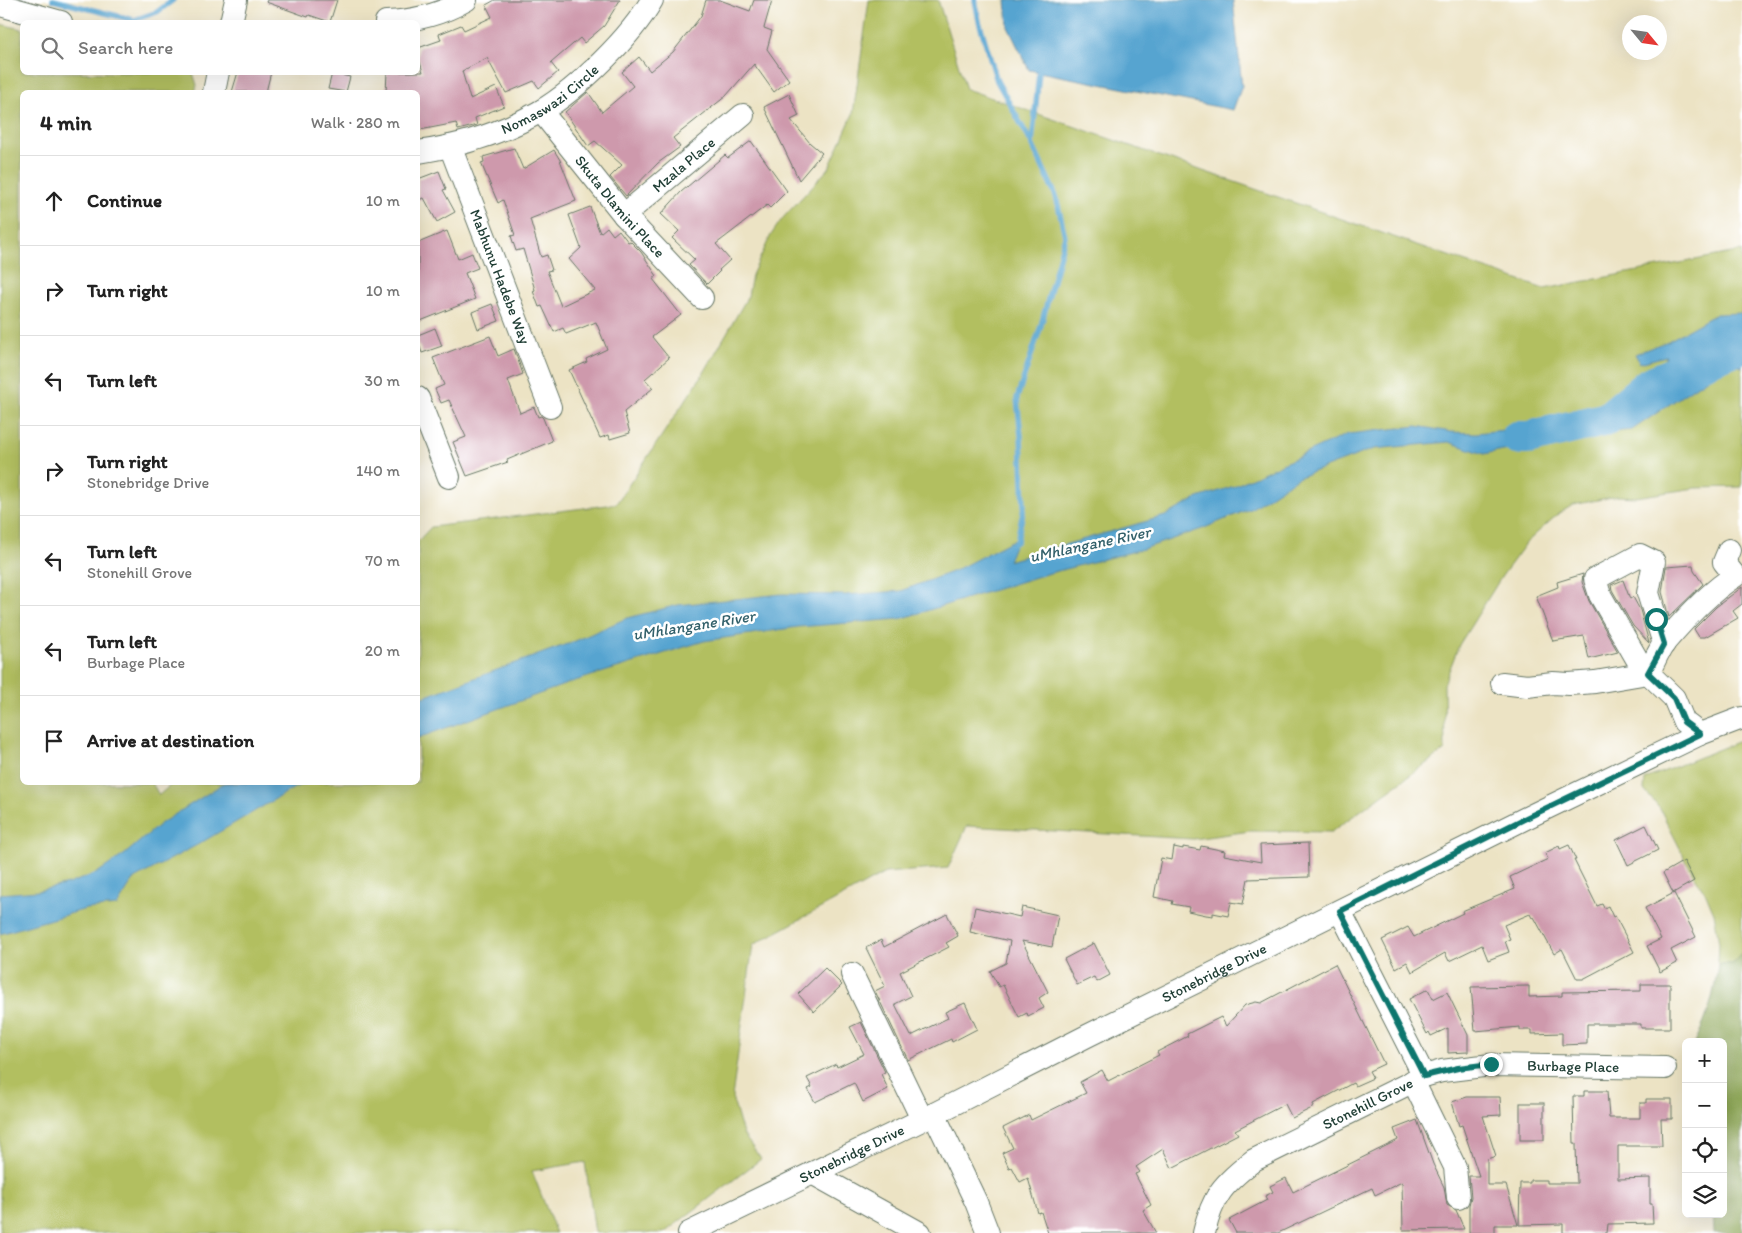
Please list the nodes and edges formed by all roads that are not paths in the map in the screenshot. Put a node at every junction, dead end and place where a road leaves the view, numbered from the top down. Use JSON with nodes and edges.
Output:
{"nodes":[{"id":1,"x":236,"y":0,"type":"edge"},
{"id":2,"x":466,"y":0,"type":"edge"},
{"id":3,"x":652,"y":0,"type":"edge"},
{"id":4,"x":0,"y":5,"type":"edge"},
{"id":5,"x":431,"y":7,"type":"edge"},
{"id":6,"x":54,"y":20,"type":"edge"},
{"id":7,"x":231,"y":20,"type":"edge"},
{"id":8,"x":408,"y":20,"type":"edge"},
{"id":9,"x":217,"y":75,"type":"edge"},
{"id":10,"x":214,"y":90,"type":"edge"},
{"id":11,"x":541,"y":111,"type":"junction"},
{"id":12,"x":743,"y":115,"type":"dead end"},
{"id":13,"x":450,"y":146,"type":"junction"},
{"id":14,"x":420,"y":152,"type":"edge"},
{"id":15,"x":624,"y":215,"type":"junction"},
{"id":16,"x":702,"y":298,"type":"dead end"},
{"id":17,"x":550,"y":407,"type":"dead end"},
{"id":18,"x":420,"y":409,"type":"edge"},
{"id":19,"x":424,"y":431,"type":"edge"},
{"id":20,"x":449,"y":477,"type":"dead end"},
{"id":21,"x":1729,"y":550,"type":"dead end"},
{"id":22,"x":1664,"y":644,"type":"junction"},
{"id":23,"x":1648,"y":673,"type":"junction"},
{"id":24,"x":1502,"y":683,"type":"dead end"},
{"id":25,"x":1742,"y":718,"type":"edge"},
{"id":26,"x":1700,"y":734,"type":"junction"},
{"id":27,"x":1340,"y":911,"type":"junction"},
{"id":28,"x":852,"y":974,"type":"dead end"},
{"id":29,"x":1665,"y":1068,"type":"dead end"},
{"id":30,"x":1418,"y":1079,"type":"junction"},
{"id":31,"x":928,"y":1116,"type":"junction"},
{"id":32,"x":812,"y":1173,"type":"junction"},
{"id":33,"x":1458,"y":1198,"type":"dead end"},
{"id":34,"x":689,"y":1233,"type":"edge"},
{"id":35,"x":920,"y":1233,"type":"edge"},
{"id":36,"x":988,"y":1233,"type":"edge"},
{"id":37,"x":1204,"y":1233,"type":"edge"}],
"edges":[{"from":1,"to":7,"type":"street"},
{"from":2,"to":5,"type":"street"},
{"from":3,"to":11,"type":"street","name":"Nomaswazi Circle"},
{"from":4,"to":6,"type":"street"},
{"from":5,"to":8,"type":"street"},
{"from":9,"to":10,"type":"street"},
{"from":11,"to":13,"type":"street","name":"Nomaswazi Circle"},
{"from":11,"to":15,"type":"street","name":"Skuta Dlamini Place"},
{"from":12,"to":15,"type":"street","name":"Mzala Place"},
{"from":13,"to":14,"type":"street","name":"Nomaswazi Circle"},
{"from":13,"to":17,"type":"street","name":"Mabhunu Hadebe Way"},
{"from":15,"to":16,"type":"street","name":"Skuta Dlamini Place"},
{"from":18,"to":19,"type":"street"},
{"from":19,"to":20,"type":"street"},
{"from":21,"to":22,"type":"street"},
{"from":22,"to":23,"type":"street"},
{"from":22,"to":23,"type":"street"},
{"from":23,"to":24,"type":"street"},
{"from":23,"to":26,"type":"street"},
{"from":25,"to":26,"type":"street","name":"Stonebridge Drive"},
{"from":26,"to":27,"type":"street","name":"Stonebridge Drive"},
{"from":27,"to":30,"type":"street","name":"Stonehill Grove"},
{"from":27,"to":31,"type":"street","name":"Stonebridge Drive"},
{"from":28,"to":31,"type":"street"},
{"from":29,"to":30,"type":"street","name":"Burbage Place"},
{"from":30,"to":33,"type":"street"},
{"from":30,"to":37,"type":"street","name":"Stonehill Grove"},
{"from":31,"to":32,"type":"street","name":"Stonebridge Drive"},
{"from":31,"to":36,"type":"street"},
{"from":32,"to":34,"type":"street","name":"Stonebridge Drive"},
{"from":32,"to":35,"type":"street"}]}
